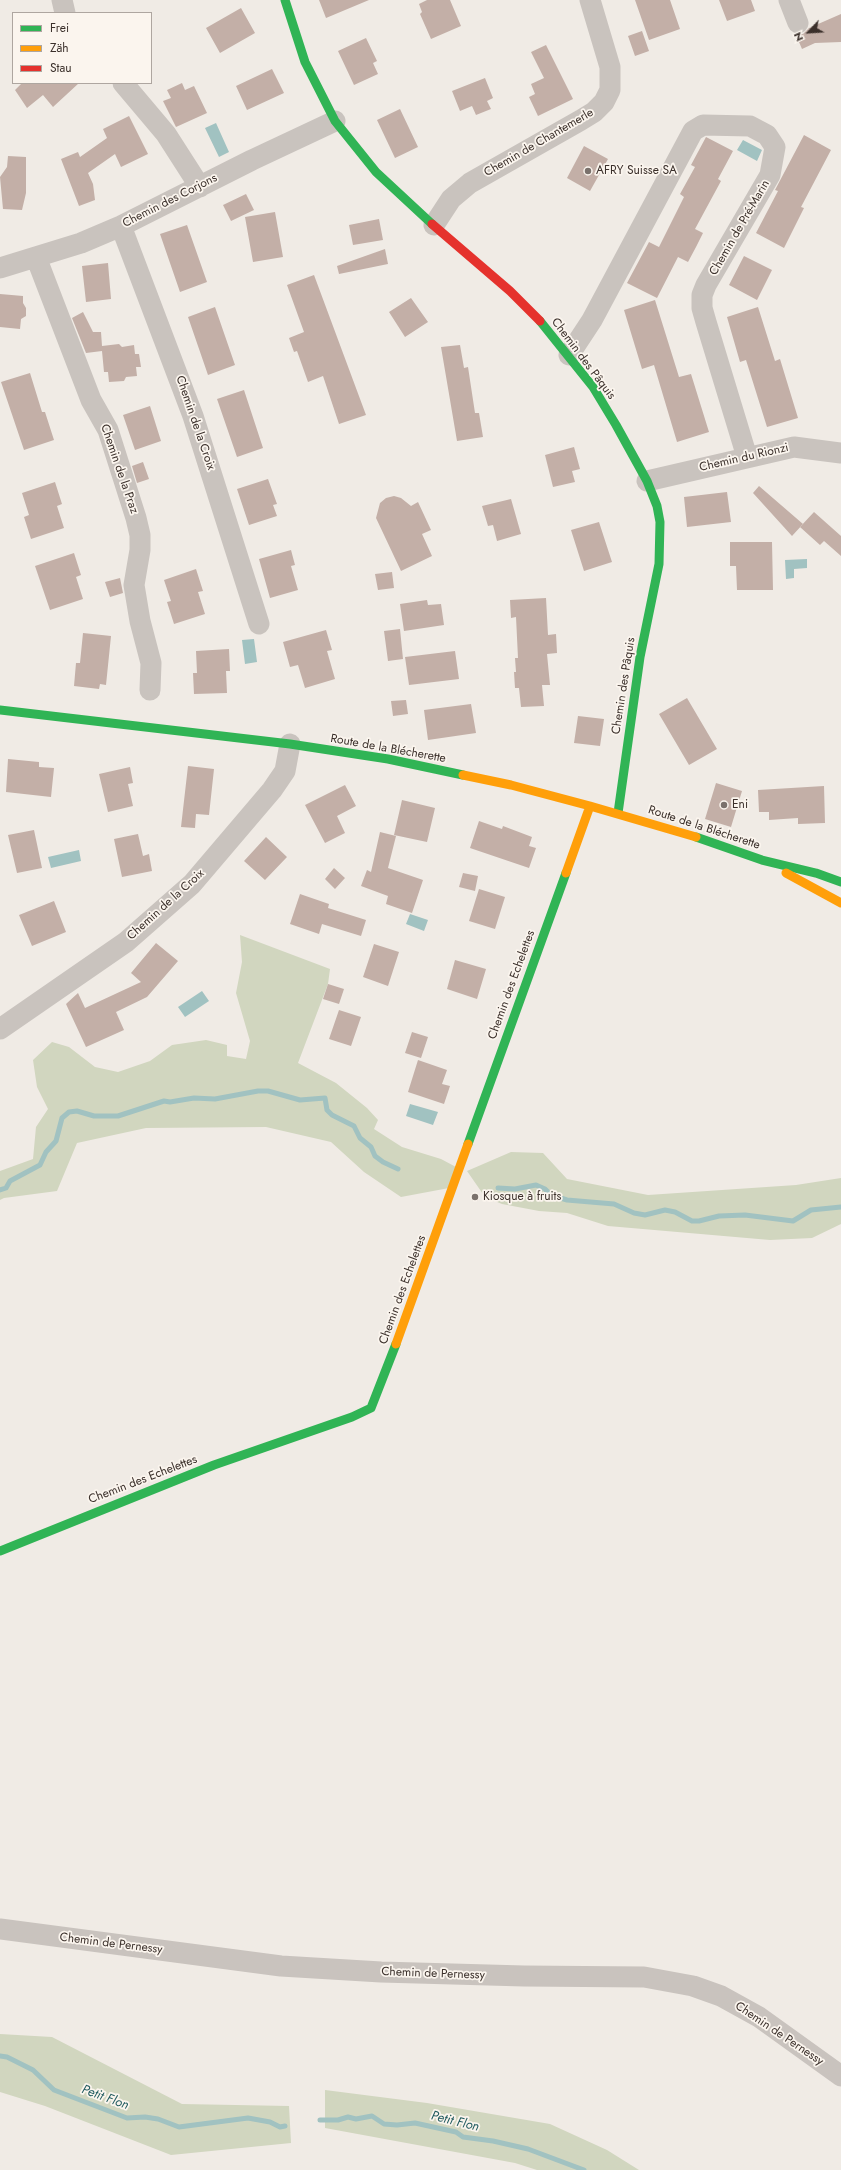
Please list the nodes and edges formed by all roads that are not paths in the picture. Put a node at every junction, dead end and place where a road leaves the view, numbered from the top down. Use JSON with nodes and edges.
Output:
{"nodes":[{"id":1,"x":62,"y":0,"type":"edge"},
{"id":2,"x":285,"y":0,"type":"edge"},
{"id":3,"x":590,"y":0,"type":"edge"},
{"id":4,"x":789,"y":0,"type":"edge"},
{"id":5,"x":65,"y":12,"type":"edge"},
{"id":6,"x":798,"y":23,"type":"dead end"},
{"id":7,"x":124,"y":84,"type":"edge"},
{"id":8,"x":335,"y":121,"type":"junction"},
{"id":9,"x":200,"y":187,"type":"junction"},
{"id":10,"x":434,"y":225,"type":"junction"},
{"id":11,"x":120,"y":226,"type":"junction"},
{"id":12,"x":36,"y":257,"type":"junction"},
{"id":13,"x":0,"y":268,"type":"edge"},
{"id":14,"x":569,"y":354,"type":"junction"},
{"id":15,"x":841,"y":453,"type":"edge"},
{"id":16,"x":747,"y":457,"type":"junction"},
{"id":17,"x":647,"y":481,"type":"junction"},
{"id":18,"x":260,"y":624,"type":"dead end"},
{"id":19,"x":150,"y":690,"type":"dead end"},
{"id":20,"x":0,"y":710,"type":"edge"},
{"id":21,"x":290,"y":744,"type":"junction"},
{"id":22,"x":590,"y":806,"type":"junction"},
{"id":23,"x":618,"y":813,"type":"junction"},
{"id":24,"x":762,"y":860,"type":"junction"},
{"id":25,"x":841,"y":882,"type":"edge"},
{"id":26,"x":841,"y":903,"type":"edge"},
{"id":27,"x":0,"y":1029,"type":"edge"},
{"id":28,"x":0,"y":1551,"type":"edge"},
{"id":29,"x":0,"y":1929,"type":"edge"},
{"id":30,"x":841,"y":2076,"type":"edge"}],
"edges":[{"from":1,"to":5,"type":"street"},
{"from":2,"to":8,"type":"street","name":"Chemin des Pâquis"},
{"from":3,"to":10,"type":"street","name":"Chemin de Chantemerle"},
{"from":4,"to":6,"type":"street"},
{"from":7,"to":9,"type":"street"},
{"from":8,"to":9,"type":"street","name":"Chemin des Corjons"},
{"from":8,"to":10,"type":"street","name":"Chemin des Pâquis"},
{"from":9,"to":11,"type":"street","name":"Chemin des Corjons"},
{"from":10,"to":14,"type":"street","name":"Chemin des Pâquis"},
{"from":11,"to":12,"type":"street","name":"Chemin des Corjons"},
{"from":11,"to":18,"type":"street","name":"Chemin de la Croix"},
{"from":12,"to":13,"type":"street","name":"Chemin des Corjons"},
{"from":12,"to":19,"type":"street","name":"Chemin de la Praz"},
{"from":14,"to":16,"type":"street","name":"Chemin de Pré-Marin"},
{"from":14,"to":17,"type":"street","name":"Chemin des Pâquis"},
{"from":15,"to":16,"type":"street","name":"Chemin du Rionzi"},
{"from":16,"to":17,"type":"street","name":"Chemin du Rionzi"},
{"from":17,"to":23,"type":"street","name":"Chemin des Pâquis"},
{"from":20,"to":21,"type":"street","name":"Route de la Blécherette"},
{"from":21,"to":22,"type":"street","name":"Route de la Blécherette"},
{"from":21,"to":27,"type":"street","name":"Chemin de la Croix"},
{"from":22,"to":23,"type":"street","name":"Route de la Blécherette"},
{"from":22,"to":28,"type":"street","name":"Chemin des Echelettes"},
{"from":23,"to":24,"type":"street","name":"Route de la Blécherette"},
{"from":24,"to":25,"type":"street","name":"Route de la Blécherette"},
{"from":24,"to":26,"type":"street","name":"Route de la Blécherette"},
{"from":29,"to":30,"type":"street","name":"Chemin de Pernessy"}]}
